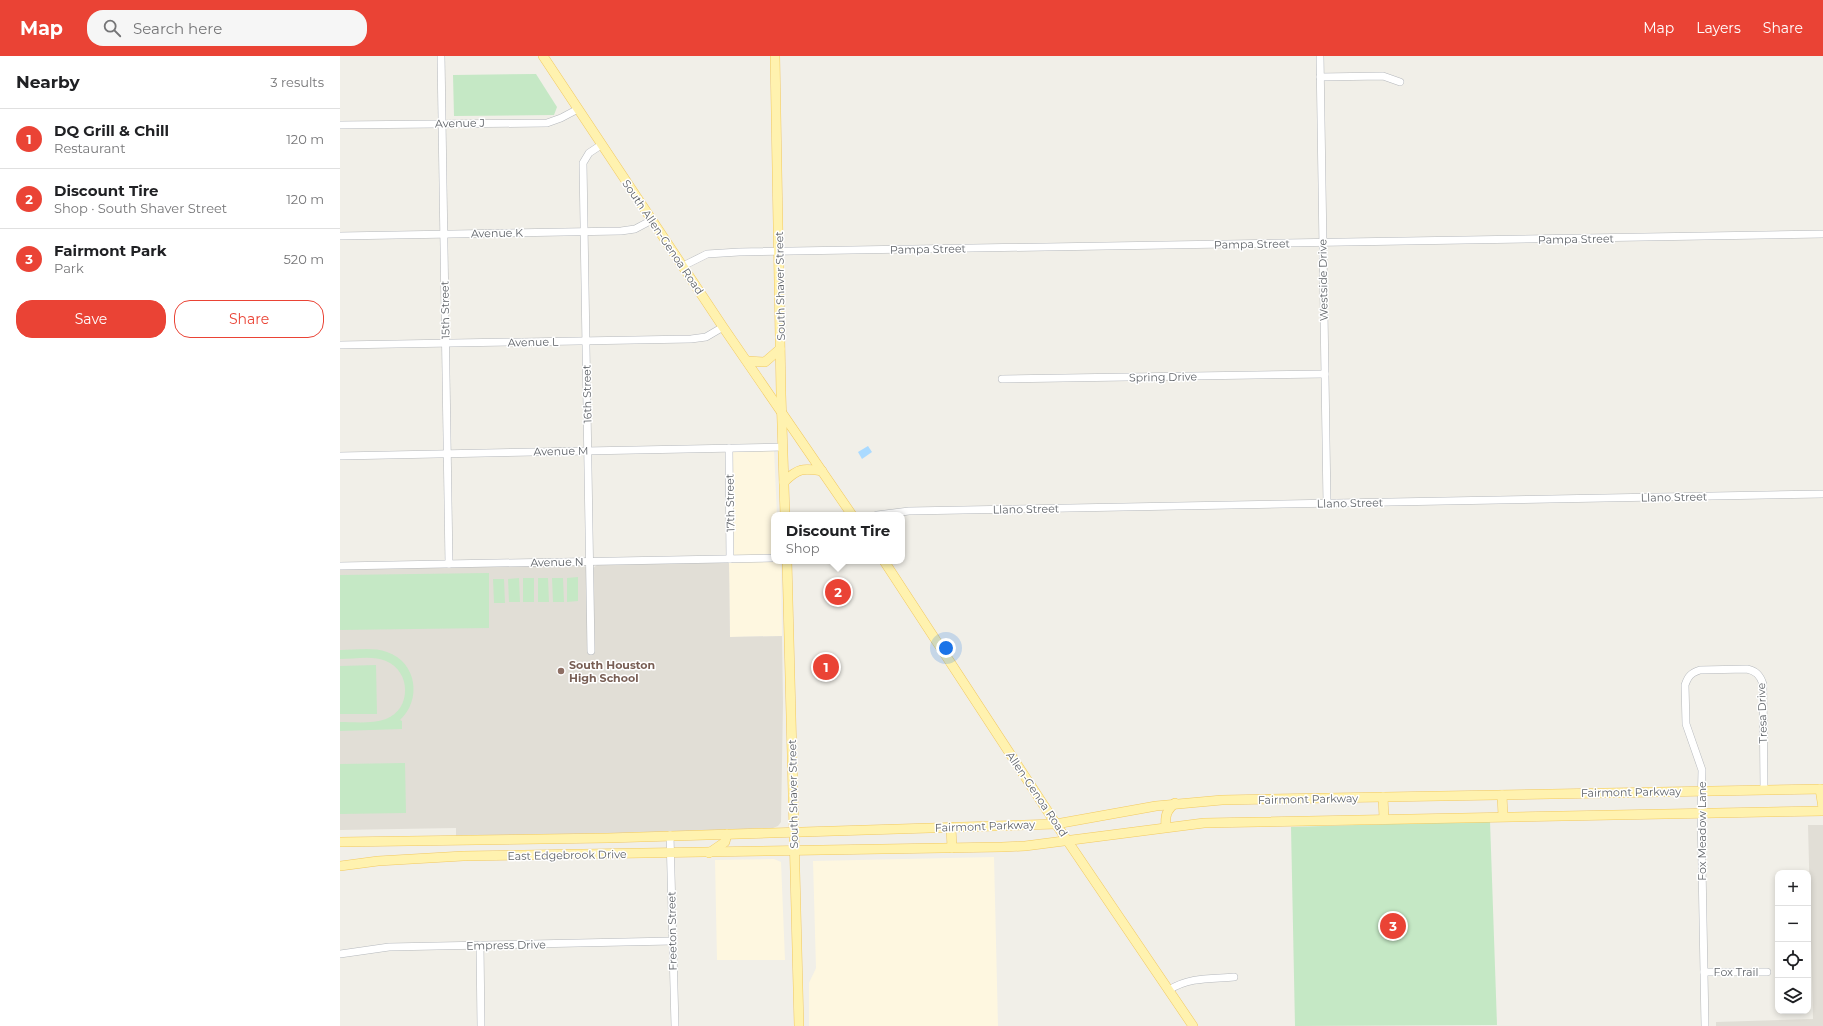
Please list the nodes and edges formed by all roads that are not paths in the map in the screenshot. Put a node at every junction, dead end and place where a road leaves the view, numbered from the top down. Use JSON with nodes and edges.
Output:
{"nodes":[{"id":1,"x":441,"y":56,"type":"edge"},
{"id":2,"x":542,"y":56,"type":"edge"},
{"id":3,"x":775,"y":56,"type":"edge"},
{"id":4,"x":1320,"y":56,"type":"edge"},
{"id":5,"x":1320,"y":77,"type":"junction"},
{"id":6,"x":1400,"y":82,"type":"dead end"},
{"id":7,"x":578,"y":109,"type":"junction"},
{"id":8,"x":442,"y":123,"type":"junction"},
{"id":9,"x":340,"y":125,"type":"edge"},
{"id":10,"x":601,"y":145,"type":"junction"},
{"id":11,"x":652,"y":220,"type":"junction"},
{"id":12,"x":584,"y":232,"type":"junction"},
{"id":13,"x":444,"y":234,"type":"junction"},
{"id":14,"x":1823,"y":234,"type":"edge"},
{"id":15,"x":340,"y":236,"type":"edge"},
{"id":16,"x":1323,"y":243,"type":"junction"},
{"id":17,"x":779,"y":251,"type":"junction"},
{"id":18,"x":683,"y":266,"type":"junction"},
{"id":19,"x":724,"y":327,"type":"junction"},
{"id":20,"x":586,"y":341,"type":"junction"},
{"id":21,"x":446,"y":344,"type":"junction"},
{"id":22,"x":340,"y":345,"type":"edge"},
{"id":23,"x":780,"y":349,"type":"junction"},
{"id":24,"x":748,"y":361,"type":"junction"},
{"id":25,"x":1325,"y":374,"type":"junction"},
{"id":26,"x":1002,"y":379,"type":"dead end"},
{"id":27,"x":783,"y":414,"type":"junction"},
{"id":28,"x":783,"y":447,"type":"junction"},
{"id":29,"x":729,"y":448,"type":"junction"},
{"id":30,"x":588,"y":451,"type":"junction"},
{"id":31,"x":447,"y":454,"type":"junction"},
{"id":32,"x":340,"y":456,"type":"edge"},
{"id":33,"x":822,"y":471,"type":"junction"},
{"id":34,"x":784,"y":482,"type":"junction"},
{"id":35,"x":1823,"y":494,"type":"edge"},
{"id":36,"x":1327,"y":503,"type":"junction"},
{"id":37,"x":785,"y":512,"type":"edge"},
{"id":38,"x":850,"y":512,"type":"edge"},
{"id":39,"x":900,"y":512,"type":"edge"},
{"id":40,"x":771,"y":558,"type":"edge"},
{"id":41,"x":730,"y":559,"type":"junction"},
{"id":42,"x":590,"y":562,"type":"junction"},
{"id":43,"x":449,"y":564,"type":"junction"},
{"id":44,"x":787,"y":564,"type":"edge"},
{"id":45,"x":886,"y":564,"type":"edge"},
{"id":46,"x":340,"y":566,"type":"edge"},
{"id":47,"x":591,"y":651,"type":"dead end"},
{"id":48,"x":1724,"y":669,"type":"joint"},
{"id":49,"x":1821,"y":789,"type":"edge"},
{"id":50,"x":1764,"y":790,"type":"junction"},
{"id":51,"x":1702,"y":791,"type":"junction"},
{"id":52,"x":1502,"y":795,"type":"junction"},
{"id":53,"x":1383,"y":798,"type":"junction"},
{"id":54,"x":1175,"y":804,"type":"junction"},
{"id":55,"x":1823,"y":809,"type":"edge"},
{"id":56,"x":1701,"y":812,"type":"junction"},
{"id":57,"x":1503,"y":816,"type":"junction"},
{"id":58,"x":1384,"y":818,"type":"junction"},
{"id":59,"x":1056,"y":824,"type":"junction"},
{"id":60,"x":951,"y":827,"type":"junction"},
{"id":61,"x":1166,"y":827,"type":"junction"},
{"id":62,"x":794,"y":832,"type":"junction"},
{"id":63,"x":727,"y":834,"type":"junction"},
{"id":64,"x":670,"y":836,"type":"junction"},
{"id":65,"x":565,"y":838,"type":"junction"},
{"id":66,"x":462,"y":841,"type":"junction"},
{"id":67,"x":1069,"y":841,"type":"junction"},
{"id":68,"x":340,"y":842,"type":"edge"},
{"id":69,"x":952,"y":848,"type":"junction"},
{"id":70,"x":794,"y":851,"type":"junction"},
{"id":71,"x":709,"y":853,"type":"junction"},
{"id":72,"x":670,"y":854,"type":"junction"},
{"id":73,"x":565,"y":855,"type":"junction"},
{"id":74,"x":464,"y":856,"type":"junction"},
{"id":75,"x":340,"y":866,"type":"edge"},
{"id":76,"x":672,"y":941,"type":"junction"},
{"id":77,"x":480,"y":945,"type":"junction"},
{"id":78,"x":340,"y":954,"type":"edge"},
{"id":79,"x":1704,"y":972,"type":"junction"},
{"id":80,"x":1767,"y":972,"type":"dead end"},
{"id":81,"x":1234,"y":977,"type":"dead end"},
{"id":82,"x":1169,"y":990,"type":"junction"},
{"id":83,"x":481,"y":1026,"type":"edge"},
{"id":84,"x":675,"y":1026,"type":"edge"},
{"id":85,"x":799,"y":1026,"type":"edge"},
{"id":86,"x":1193,"y":1026,"type":"edge"},
{"id":87,"x":1705,"y":1026,"type":"edge"}],
"edges":[{"from":1,"to":8,"type":"street","name":"15th Street"},
{"from":2,"to":7,"type":"main road","name":"South Allen-Genoa Road"},
{"from":3,"to":17,"type":"main road","name":"South Shaver Street"},
{"from":4,"to":5,"type":"street","name":"Westside Drive"},
{"from":5,"to":6,"type":"street"},
{"from":5,"to":16,"type":"street","name":"Westside Drive"},
{"from":7,"to":8,"type":"street","name":"Avenue J"},
{"from":7,"to":10,"type":"main road","name":"South Allen-Genoa Road"},
{"from":8,"to":9,"type":"street","name":"Avenue J"},
{"from":8,"to":13,"type":"street","name":"15th Street"},
{"from":10,"to":11,"type":"main road","name":"South Allen-Genoa Road"},
{"from":10,"to":12,"type":"street","name":"16th Street"},
{"from":11,"to":12,"type":"street","name":"Avenue K"},
{"from":11,"to":18,"type":"main road","name":"South Allen-Genoa Road"},
{"from":12,"to":13,"type":"street","name":"Avenue K"},
{"from":12,"to":20,"type":"street","name":"16th Street"},
{"from":13,"to":15,"type":"street","name":"Avenue K"},
{"from":13,"to":21,"type":"street","name":"15th Street"},
{"from":14,"to":16,"type":"street","name":"Pampa Street"},
{"from":16,"to":17,"type":"street","name":"Pampa Street"},
{"from":16,"to":25,"type":"street","name":"Westside Drive"},
{"from":17,"to":18,"type":"street","name":"Pampa Street"},
{"from":17,"to":23,"type":"main road","name":"South Shaver Street"},
{"from":18,"to":19,"type":"main road","name":"South Allen-Genoa Road"},
{"from":19,"to":20,"type":"street","name":"Avenue L"},
{"from":19,"to":24,"type":"main road","name":"South Allen-Genoa Road"},
{"from":20,"to":21,"type":"street","name":"Avenue L"},
{"from":20,"to":30,"type":"street","name":"16th Street"},
{"from":21,"to":22,"type":"street","name":"Avenue L"},
{"from":21,"to":31,"type":"street","name":"15th Street"},
{"from":23,"to":24,"type":"main road"},
{"from":23,"to":27,"type":"main road","name":"South Shaver Street"},
{"from":24,"to":27,"type":"main road","name":"South Allen-Genoa Road"},
{"from":25,"to":26,"type":"street","name":"Spring Drive"},
{"from":25,"to":36,"type":"street","name":"Westside Drive"},
{"from":27,"to":28,"type":"main road","name":"South Shaver Street"},
{"from":27,"to":33,"type":"main road"},
{"from":28,"to":29,"type":"street","name":"Avenue M"},
{"from":28,"to":34,"type":"main road","name":"South Shaver Street"},
{"from":29,"to":30,"type":"street","name":"Avenue M"},
{"from":29,"to":41,"type":"street","name":"17th Street"},
{"from":30,"to":31,"type":"street","name":"Avenue M"},
{"from":30,"to":42,"type":"street","name":"16th Street"},
{"from":31,"to":32,"type":"street","name":"Avenue M"},
{"from":31,"to":43,"type":"street","name":"15th Street"},
{"from":33,"to":34,"type":"main road"},
{"from":33,"to":38,"type":"main road"},
{"from":34,"to":37,"type":"main road","name":"South Shaver Street"},
{"from":35,"to":36,"type":"street","name":"Llano Street"},
{"from":36,"to":39,"type":"street","name":"Llano Street"},
{"from":40,"to":41,"type":"street","name":"Avenue N"},
{"from":41,"to":42,"type":"street","name":"Avenue N"},
{"from":42,"to":43,"type":"street","name":"Avenue N"},
{"from":42,"to":47,"type":"street","name":"16th Street"},
{"from":43,"to":46,"type":"street","name":"Avenue N"},
{"from":44,"to":62,"type":"main road","name":"South Shaver Street"},
{"from":45,"to":59,"type":"main road","name":"Allen-Genoa Road"},
{"from":48,"to":50,"type":"street","name":"Tresa Drive"},
{"from":48,"to":51,"type":"street","name":"Fox Meadow Lane"},
{"from":49,"to":50,"type":"main road","name":"Fairmont Parkway"},
{"from":49,"to":55,"type":"main road"},
{"from":50,"to":51,"type":"main road","name":"Fairmont Parkway"},
{"from":51,"to":52,"type":"main road","name":"Fairmont Parkway"},
{"from":51,"to":56,"type":"street","name":"Fox Meadow Lane"},
{"from":52,"to":53,"type":"main road","name":"Fairmont Parkway"},
{"from":52,"to":57,"type":"main road"},
{"from":53,"to":54,"type":"main road","name":"Fairmont Parkway"},
{"from":53,"to":58,"type":"main road"},
{"from":54,"to":59,"type":"main road","name":"Fairmont Parkway"},
{"from":54,"to":61,"type":"main road"},
{"from":55,"to":56,"type":"main road","name":"Fairmont Parkway"},
{"from":56,"to":57,"type":"main road","name":"Fairmont Parkway"},
{"from":56,"to":79,"type":"street","name":"Fox Meadow Lane"},
{"from":57,"to":58,"type":"main road","name":"Fairmont Parkway"},
{"from":58,"to":61,"type":"main road","name":"Fairmont Parkway"},
{"from":59,"to":60,"type":"main road","name":"Fairmont Parkway"},
{"from":59,"to":67,"type":"main road","name":"Allen-Genoa Road"},
{"from":60,"to":62,"type":"main road","name":"Fairmont Parkway"},
{"from":60,"to":69,"type":"main road"},
{"from":61,"to":67,"type":"main road","name":"Fairmont Parkway"},
{"from":62,"to":63,"type":"main road","name":"East Edgebrook Drive"},
{"from":62,"to":70,"type":"main road","name":"South Shaver Street"},
{"from":63,"to":64,"type":"main road","name":"East Edgebrook Drive"},
{"from":63,"to":71,"type":"main road"},
{"from":64,"to":65,"type":"main road","name":"East Edgebrook Drive"},
{"from":64,"to":72,"type":"street","name":"Freeton Street"},
{"from":65,"to":66,"type":"main road","name":"East Edgebrook Drive"},
{"from":65,"to":73,"type":"main road"},
{"from":66,"to":68,"type":"main road","name":"East Edgebrook Drive"},
{"from":66,"to":74,"type":"main road"},
{"from":67,"to":69,"type":"main road","name":"Fairmont Parkway"},
{"from":67,"to":82,"type":"main road","name":"Allen-Genoa Road"},
{"from":69,"to":70,"type":"main road","name":"Fairmont Parkway"},
{"from":70,"to":71,"type":"main road","name":"East Edgebrook Drive"},
{"from":70,"to":85,"type":"main road","name":"South Shaver Street"},
{"from":71,"to":72,"type":"main road","name":"East Edgebrook Drive"},
{"from":72,"to":73,"type":"main road","name":"East Edgebrook Drive"},
{"from":72,"to":76,"type":"street","name":"Freeton Street"},
{"from":73,"to":74,"type":"main road","name":"East Edgebrook Drive"},
{"from":74,"to":75,"type":"main road","name":"East Edgebrook Drive"},
{"from":76,"to":77,"type":"street","name":"Empress Drive"},
{"from":76,"to":84,"type":"street","name":"Freeton Street"},
{"from":77,"to":78,"type":"street","name":"Empress Drive"},
{"from":77,"to":83,"type":"street"},
{"from":79,"to":80,"type":"street","name":"Fox Trail"},
{"from":79,"to":87,"type":"street","name":"Fox Meadow Lane"},
{"from":81,"to":82,"type":"street"},
{"from":82,"to":86,"type":"main road","name":"Allen-Genoa Road"}]}
